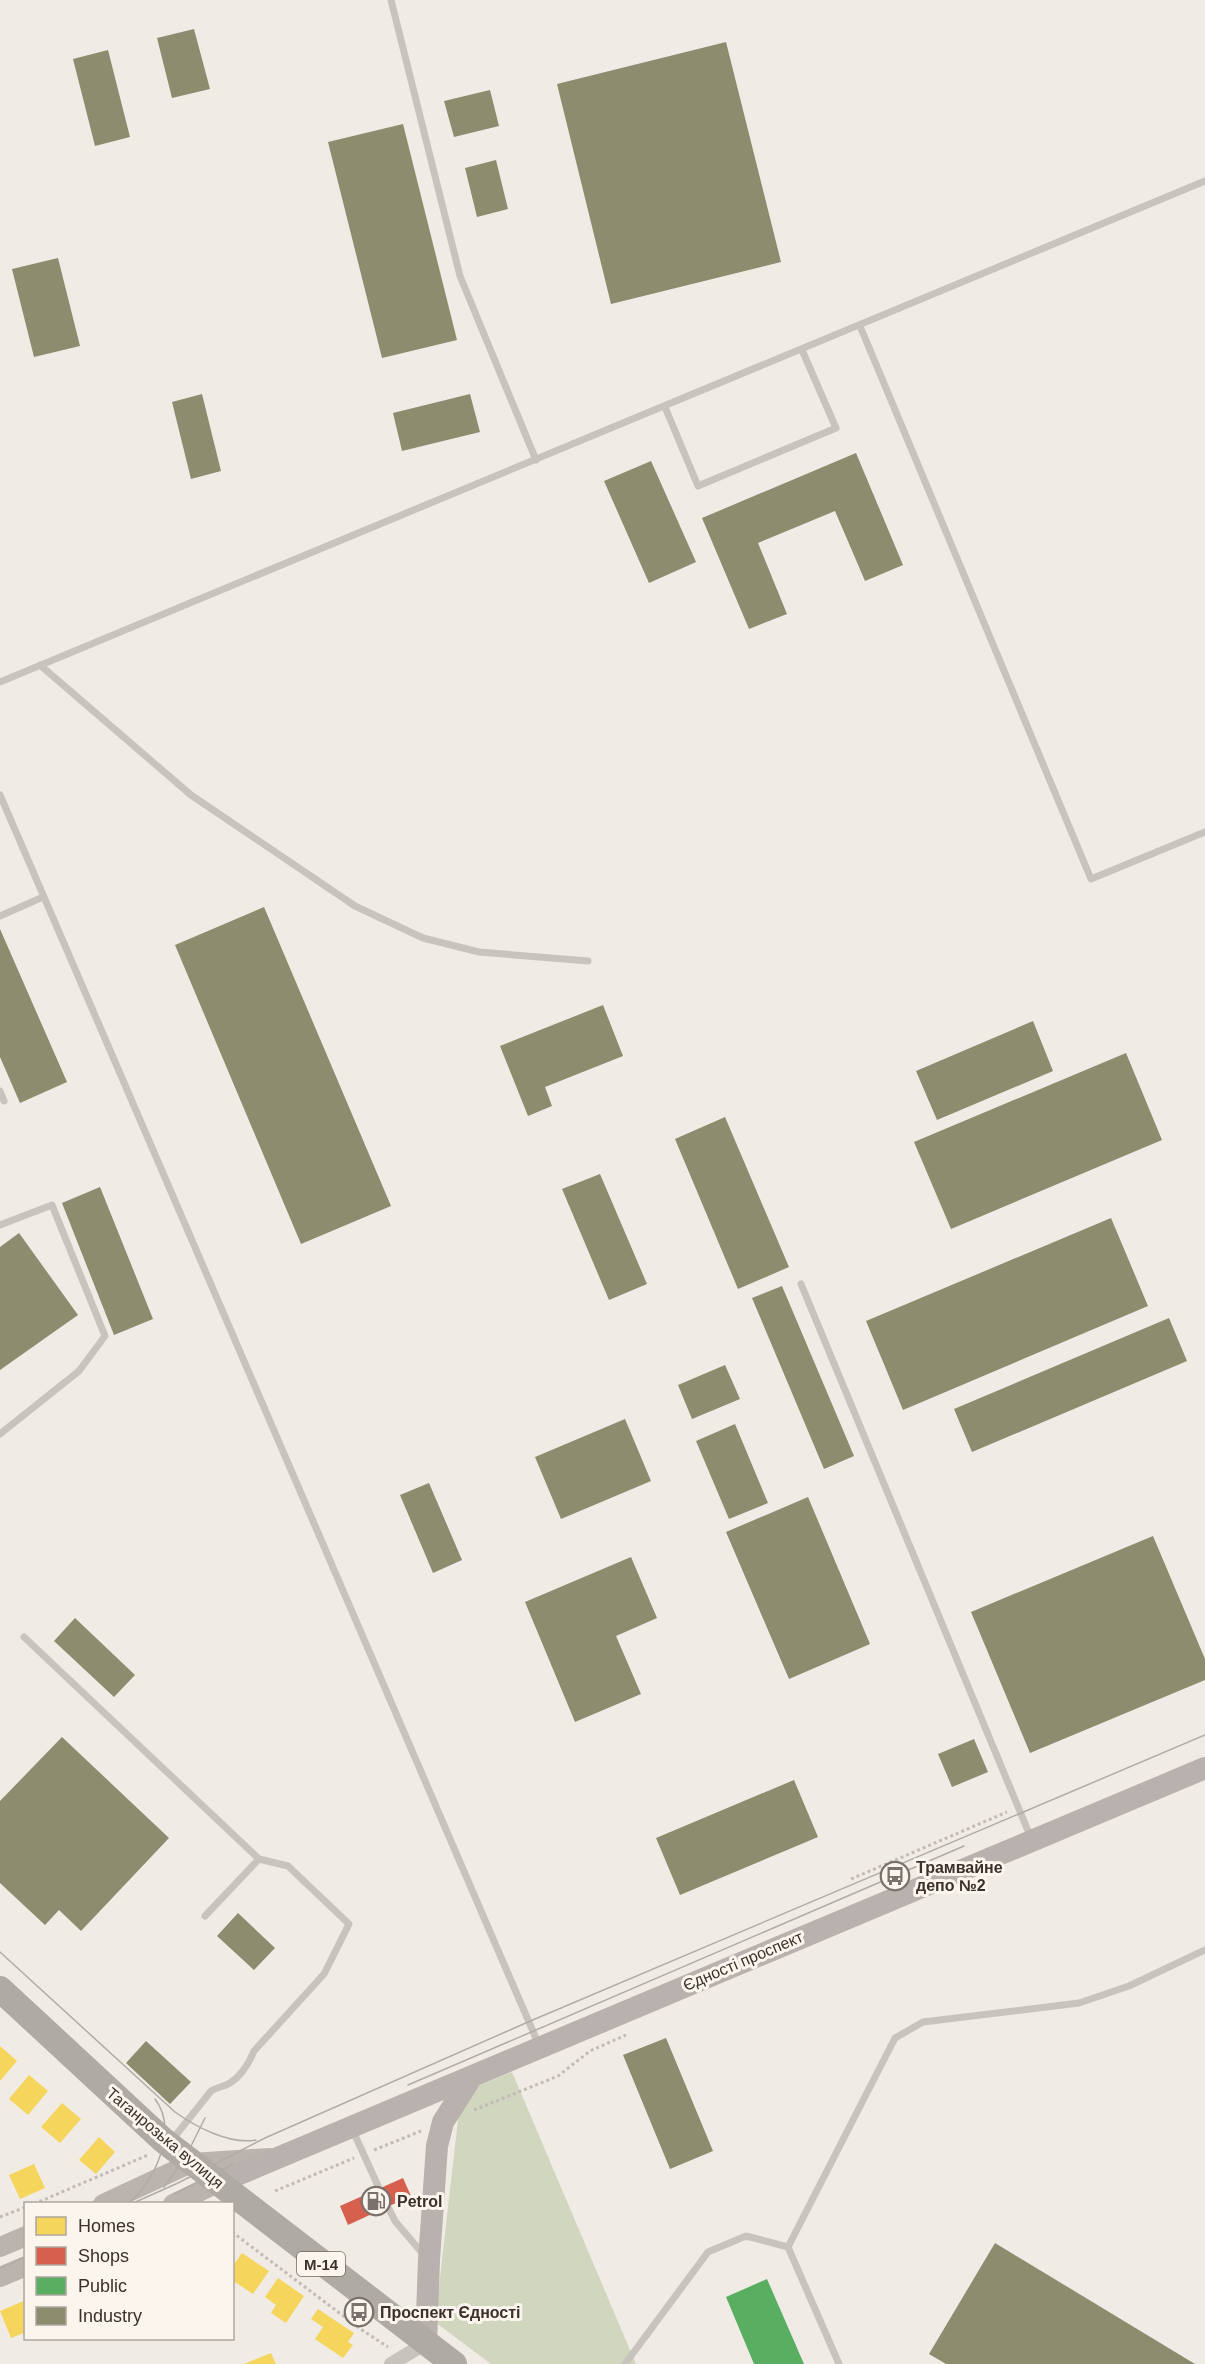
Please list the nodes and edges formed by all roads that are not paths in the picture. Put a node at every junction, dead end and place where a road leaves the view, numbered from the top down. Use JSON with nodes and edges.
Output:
{"nodes":[{"id":1,"x":391,"y":0,"type":"edge"},
{"id":2,"x":1205,"y":181,"type":"edge"},
{"id":3,"x":860,"y":326,"type":"junction"},
{"id":4,"x":802,"y":350,"type":"junction"},
{"id":5,"x":665,"y":407,"type":"junction"},
{"id":6,"x":536,"y":460,"type":"junction"},
{"id":7,"x":40,"y":665,"type":"junction"},
{"id":8,"x":0,"y":682,"type":"edge"},
{"id":9,"x":0,"y":795,"type":"edge"},
{"id":10,"x":1205,"y":832,"type":"edge"},
{"id":11,"x":43,"y":897,"type":"junction"},
{"id":12,"x":0,"y":916,"type":"edge"},
{"id":13,"x":588,"y":961,"type":"dead end"},
{"id":14,"x":0,"y":1091,"type":"edge"},
{"id":15,"x":4,"y":1101,"type":"dead end"},
{"id":16,"x":0,"y":1226,"type":"edge"},
{"id":17,"x":801,"y":1284,"type":"dead end"},
{"id":18,"x":0,"y":1434,"type":"edge"},
{"id":19,"x":24,"y":1637,"type":"dead end"},
{"id":20,"x":1205,"y":1768,"type":"edge"},
{"id":21,"x":1032,"y":1841,"type":"junction"},
{"id":22,"x":259,"y":1859,"type":"junction"},
{"id":23,"x":205,"y":1916,"type":"dead end"},
{"id":24,"x":1205,"y":1950,"type":"edge"},
{"id":25,"x":0,"y":1989,"type":"edge"},
{"id":26,"x":540,"y":2048,"type":"junction"},
{"id":27,"x":471,"y":2078,"type":"junction"},
{"id":28,"x":351,"y":2128,"type":"junction"},
{"id":29,"x":159,"y":2149,"type":"junction"},
{"id":30,"x":282,"y":2157,"type":"junction"},
{"id":31,"x":191,"y":2163,"type":"junction"},
{"id":32,"x":218,"y":2183,"type":"junction"},
{"id":33,"x":379,"y":2188,"type":"dead end"},
{"id":34,"x":107,"y":2202,"type":"edge"},
{"id":35,"x":177,"y":2202,"type":"edge"},
{"id":36,"x":388,"y":2207,"type":"dead end"},
{"id":37,"x":24,"y":2237,"type":"edge"},
{"id":38,"x":0,"y":2247,"type":"edge"},
{"id":39,"x":788,"y":2247,"type":"junction"},
{"id":40,"x":429,"y":2260,"type":"junction"},
{"id":41,"x":24,"y":2267,"type":"edge"},
{"id":42,"x":0,"y":2277,"type":"edge"},
{"id":43,"x":426,"y":2343,"type":"junction"},
{"id":44,"x":397,"y":2360,"type":"edge"},
{"id":45,"x":454,"y":2364,"type":"edge"},
{"id":46,"x":625,"y":2364,"type":"edge"},
{"id":47,"x":838,"y":2364,"type":"edge"}],
"edges":[{"from":1,"to":6,"type":"lane"},
{"from":2,"to":3,"type":"lane"},
{"from":3,"to":4,"type":"lane"},
{"from":3,"to":10,"type":"lane"},
{"from":4,"to":5,"type":"lane"},
{"from":4,"to":5,"type":"lane"},
{"from":5,"to":6,"type":"lane"},
{"from":6,"to":7,"type":"lane"},
{"from":7,"to":8,"type":"lane"},
{"from":7,"to":13,"type":"lane"},
{"from":9,"to":11,"type":"lane"},
{"from":11,"to":12,"type":"lane"},
{"from":11,"to":26,"type":"lane"},
{"from":14,"to":15,"type":"lane"},
{"from":16,"to":18,"type":"lane"},
{"from":17,"to":21,"type":"lane"},
{"from":19,"to":22,"type":"lane"},
{"from":20,"to":21,"type":"main road","name":"Єдності проспект"},
{"from":21,"to":26,"type":"main road","name":"Єдності проспект"},
{"from":22,"to":23,"type":"lane"},
{"from":22,"to":29,"type":"lane"},
{"from":24,"to":39,"type":"lane"},
{"from":25,"to":29,"type":"highway","name":"Таганрозька вулиця","number":"М-14"},
{"from":26,"to":27,"type":"main road","name":"Єдності проспект"},
{"from":27,"to":28,"type":"main road","name":"Єдності проспект"},
{"from":27,"to":40,"type":"main road"},
{"from":28,"to":30,"type":"main road","name":"Єдності проспект"},
{"from":28,"to":33,"type":"lane"},
{"from":29,"to":31,"type":"highway","name":"Таганрозька вулиця","number":"М-14"},
{"from":30,"to":31,"type":"main road","name":"Єдності проспект"},
{"from":30,"to":32,"type":"main road","name":"Єдності проспект"},
{"from":31,"to":32,"type":"highway","name":"Таганрозька вулиця","number":"М-14"},
{"from":31,"to":34,"type":"main road","name":"Єдності проспект"},
{"from":32,"to":35,"type":"main road","name":"Єдності проспект"},
{"from":32,"to":43,"type":"highway","name":"Таганрозька вулиця","number":"М-14"},
{"from":36,"to":40,"type":"lane"},
{"from":37,"to":38,"type":"main road"},
{"from":39,"to":46,"type":"lane"},
{"from":39,"to":47,"type":"lane"},
{"from":40,"to":43,"type":"main road"},
{"from":41,"to":42,"type":"main road"},
{"from":43,"to":44,"type":"street"},
{"from":43,"to":45,"type":"highway","name":"Таганрозька вулиця","number":"М-14"}]}
